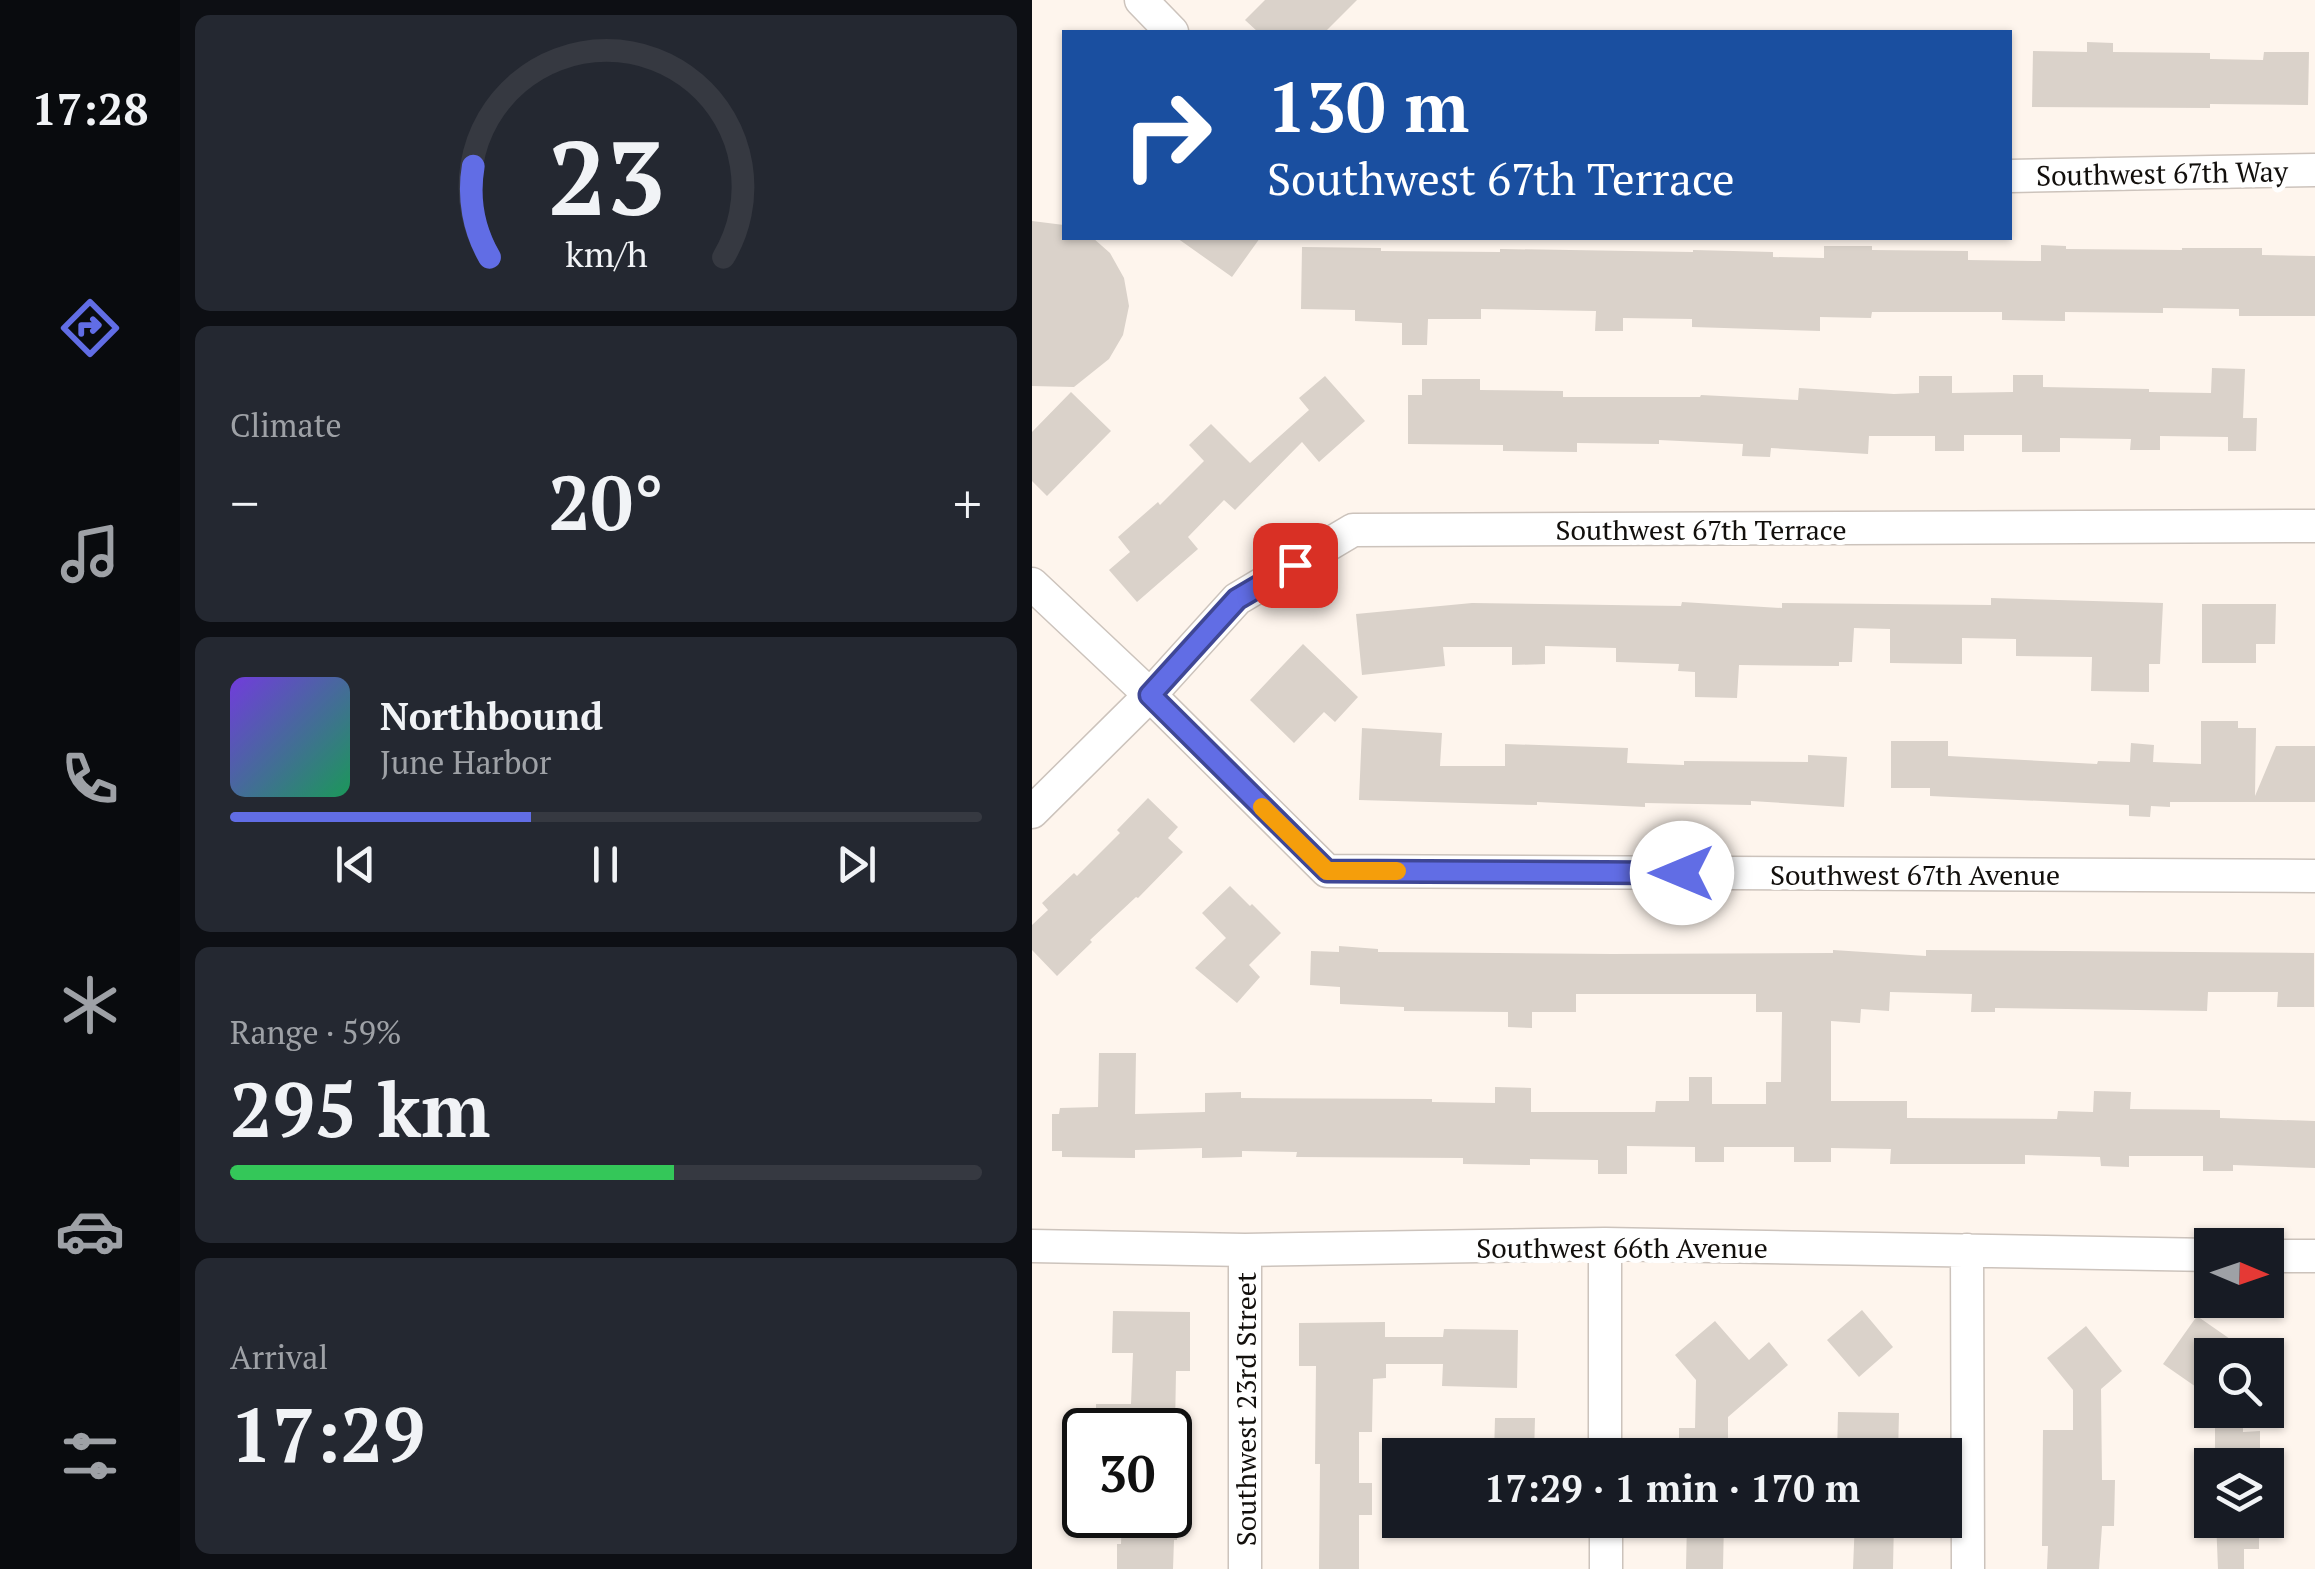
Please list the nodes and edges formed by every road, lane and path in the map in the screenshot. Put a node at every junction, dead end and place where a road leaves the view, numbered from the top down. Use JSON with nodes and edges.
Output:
{"nodes":[{"id":1,"x":1148,"y":2,"type":"edge"},
{"id":2,"x":1170,"y":30,"type":"edge"},
{"id":3,"x":2314,"y":170,"type":"edge"},
{"id":4,"x":2012,"y":176,"type":"edge"},
{"id":5,"x":2314,"y":526,"type":"edge"},
{"id":6,"x":1032,"y":584,"type":"edge"},
{"id":7,"x":1150,"y":695,"type":"junction"},
{"id":8,"x":1032,"y":812,"type":"edge"},
{"id":9,"x":2314,"y":876,"type":"edge"},
{"id":10,"x":1605,"y":1244,"type":"junction"},
{"id":11,"x":1032,"y":1246,"type":"edge"},
{"id":12,"x":1245,"y":1250,"type":"junction"},
{"id":13,"x":1967,"y":1250,"type":"junction"},
{"id":14,"x":2194,"y":1255,"type":"edge"},
{"id":15,"x":2284,"y":1256,"type":"edge"},
{"id":16,"x":2314,"y":1256,"type":"edge"},
{"id":17,"x":1606,"y":1438,"type":"edge"},
{"id":18,"x":1606,"y":1538,"type":"edge"},
{"id":19,"x":1245,"y":1569,"type":"edge"},
{"id":20,"x":1606,"y":1569,"type":"edge"},
{"id":21,"x":1968,"y":1569,"type":"edge"}],
"edges":[{"from":1,"to":2,"type":"street"},
{"from":3,"to":4,"type":"street","name":"Southwest 67th Way"},
{"from":5,"to":7,"type":"street","name":"Southwest 67th Terrace"},
{"from":6,"to":7,"type":"street","name":"Southwest 67th Avenue"},
{"from":7,"to":8,"type":"street","name":"Southwest 67th Terrace"},
{"from":7,"to":9,"type":"street","name":"Southwest 67th Avenue"},
{"from":10,"to":12,"type":"street","name":"Southwest 66th Avenue"},
{"from":10,"to":13,"type":"street","name":"Southwest 66th Avenue"},
{"from":10,"to":17,"type":"street"},
{"from":11,"to":12,"type":"street","name":"Southwest 66th Avenue"},
{"from":12,"to":19,"type":"street","name":"Southwest 23rd Street"},
{"from":13,"to":14,"type":"street","name":"Southwest 66th Avenue"},
{"from":13,"to":21,"type":"street"},
{"from":15,"to":16,"type":"street"},
{"from":18,"to":20,"type":"street"}]}
